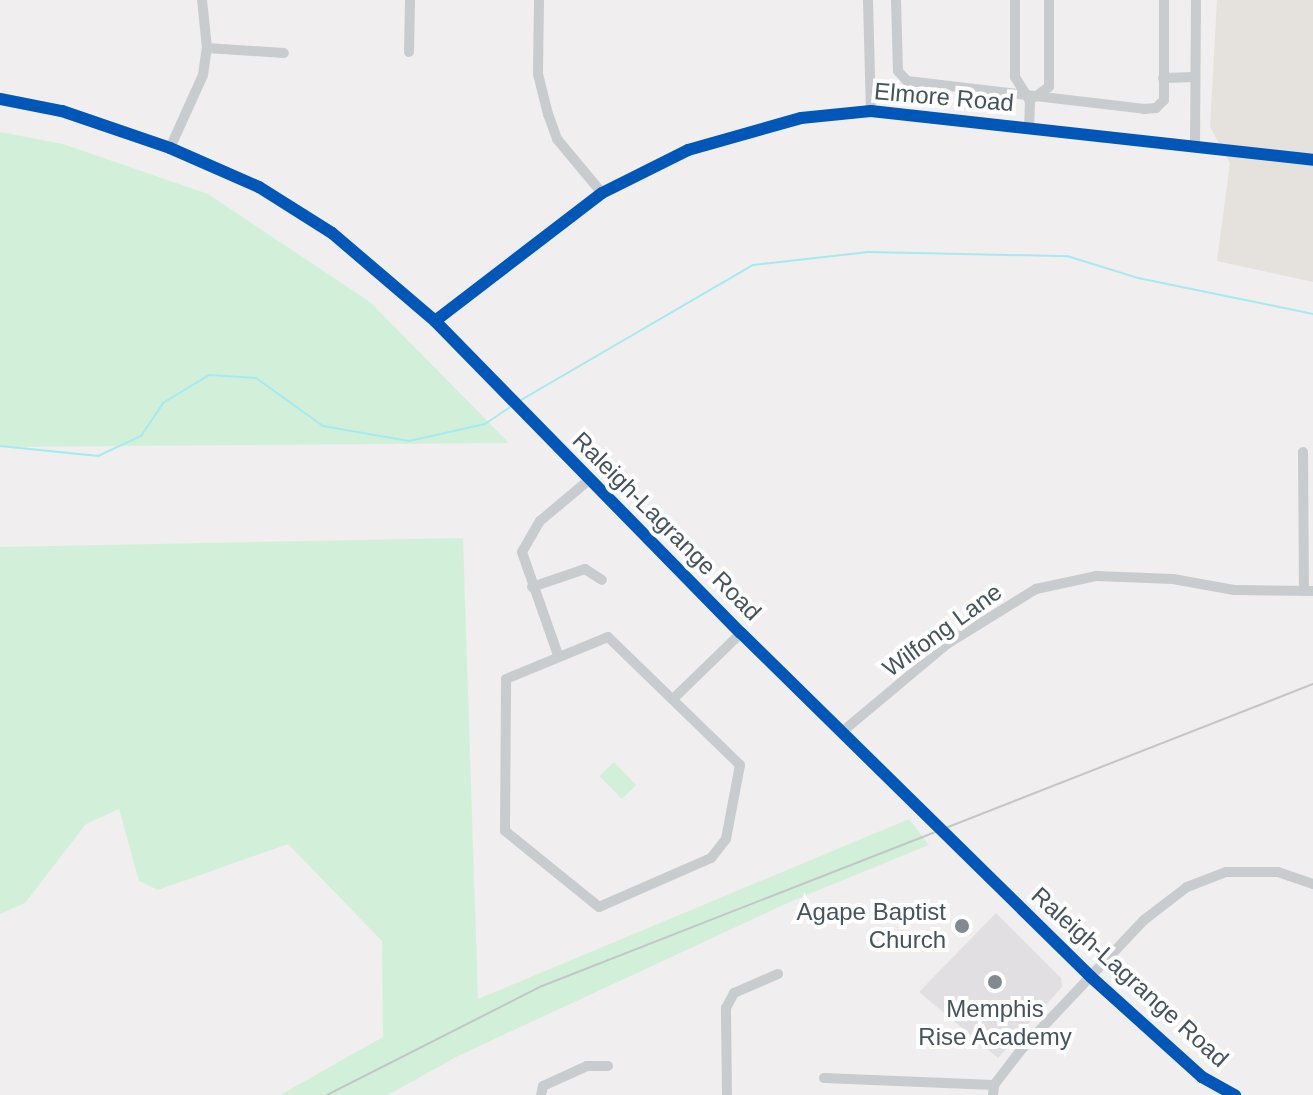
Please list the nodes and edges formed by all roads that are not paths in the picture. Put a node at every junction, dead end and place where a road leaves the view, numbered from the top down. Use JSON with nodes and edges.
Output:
{"nodes":[{"id":1,"x":202,"y":0,"type":"edge"},
{"id":2,"x":410,"y":0,"type":"edge"},
{"id":3,"x":539,"y":0,"type":"edge"},
{"id":4,"x":868,"y":0,"type":"edge"},
{"id":5,"x":896,"y":0,"type":"edge"},
{"id":6,"x":1015,"y":0,"type":"edge"},
{"id":7,"x":1049,"y":0,"type":"edge"},
{"id":8,"x":1164,"y":0,"type":"edge"},
{"id":9,"x":1196,"y":0,"type":"edge"},
{"id":10,"x":207,"y":48,"type":"junction"},
{"id":11,"x":409,"y":52,"type":"dead end"},
{"id":12,"x":284,"y":53,"type":"dead end"},
{"id":13,"x":1195,"y":77,"type":"junction"},
{"id":14,"x":1163,"y":78,"type":"junction"},
{"id":15,"x":1031,"y":96,"type":"junction"},
{"id":16,"x":0,"y":99,"type":"edge"},
{"id":17,"x":871,"y":111,"type":"junction"},
{"id":18,"x":1029,"y":126,"type":"junction"},
{"id":19,"x":1195,"y":145,"type":"junction"},
{"id":20,"x":170,"y":148,"type":"junction"},
{"id":21,"x":1313,"y":160,"type":"edge"},
{"id":22,"x":602,"y":193,"type":"junction"},
{"id":23,"x":435,"y":321,"type":"junction"},
{"id":24,"x":1303,"y":452,"type":"dead end"},
{"id":25,"x":589,"y":480,"type":"junction"},
{"id":26,"x":602,"y":580,"type":"dead end"},
{"id":27,"x":532,"y":587,"type":"junction"},
{"id":28,"x":1308,"y":591,"type":"edge"},
{"id":29,"x":741,"y":633,"type":"junction"},
{"id":30,"x":558,"y":655,"type":"junction"},
{"id":31,"x":674,"y":698,"type":"junction"},
{"id":32,"x":843,"y":731,"type":"junction"},
{"id":33,"x":1313,"y":884,"type":"edge"},
{"id":34,"x":778,"y":974,"type":"dead end"},
{"id":35,"x":1091,"y":977,"type":"junction"},
{"id":36,"x":608,"y":1066,"type":"dead end"},
{"id":37,"x":824,"y":1078,"type":"dead end"},
{"id":38,"x":993,"y":1090,"type":"edge"},
{"id":39,"x":541,"y":1095,"type":"edge"},
{"id":40,"x":727,"y":1095,"type":"edge"},
{"id":41,"x":1235,"y":1095,"type":"edge"}],
"edges":[{"from":1,"to":10,"type":"street"},
{"from":2,"to":11,"type":"street"},
{"from":3,"to":22,"type":"street"},
{"from":4,"to":17,"type":"street"},
{"from":5,"to":15,"type":"street"},
{"from":6,"to":15,"type":"street"},
{"from":7,"to":15,"type":"street"},
{"from":8,"to":14,"type":"street"},
{"from":9,"to":13,"type":"street"},
{"from":10,"to":12,"type":"street"},
{"from":10,"to":20,"type":"street"},
{"from":13,"to":14,"type":"street"},
{"from":13,"to":19,"type":"street"},
{"from":14,"to":15,"type":"street"},
{"from":15,"to":18,"type":"street"},
{"from":16,"to":20,"type":"main road","name":"Raleigh-Lagrange Road"},
{"from":17,"to":18,"type":"street","name":"Elmore Road"},
{"from":17,"to":22,"type":"street","name":"Elmore Road"},
{"from":18,"to":19,"type":"street","name":"Elmore Road"},
{"from":19,"to":21,"type":"street","name":"Elmore Road"},
{"from":20,"to":23,"type":"main road","name":"Raleigh-Lagrange Road"},
{"from":22,"to":23,"type":"street","name":"Elmore Road"},
{"from":23,"to":25,"type":"main road","name":"Raleigh-Lagrange Road"},
{"from":24,"to":28,"type":"street"},
{"from":25,"to":27,"type":"street"},
{"from":25,"to":29,"type":"main road","name":"Raleigh-Lagrange Road"},
{"from":26,"to":27,"type":"street"},
{"from":27,"to":30,"type":"street"},
{"from":28,"to":32,"type":"street","name":"Wilfong Lane"},
{"from":29,"to":31,"type":"street"},
{"from":29,"to":32,"type":"main road","name":"Raleigh-Lagrange Road"},
{"from":30,"to":31,"type":"street"},
{"from":30,"to":31,"type":"street"},
{"from":32,"to":35,"type":"main road","name":"Raleigh-Lagrange Road"},
{"from":33,"to":35,"type":"street"},
{"from":34,"to":40,"type":"street"},
{"from":35,"to":38,"type":"street"},
{"from":35,"to":41,"type":"main road","name":"Raleigh-Lagrange Road"},
{"from":36,"to":39,"type":"street"},
{"from":37,"to":38,"type":"street"}]}
